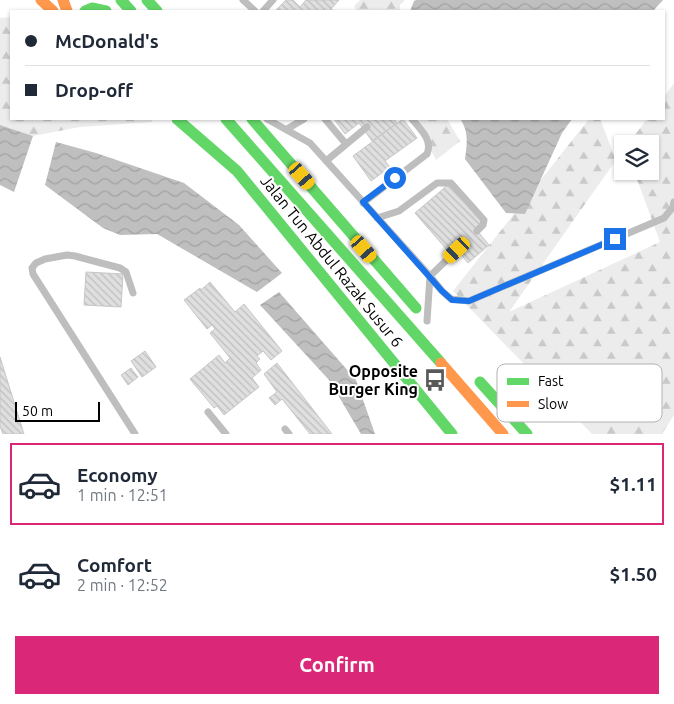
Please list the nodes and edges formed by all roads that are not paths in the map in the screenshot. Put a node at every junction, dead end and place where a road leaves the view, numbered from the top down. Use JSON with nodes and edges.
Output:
{"nodes":[{"id":1,"x":41,"y":0,"type":"edge"},
{"id":2,"x":92,"y":0,"type":"edge"},
{"id":3,"x":121,"y":0,"type":"edge"},
{"id":4,"x":147,"y":0,"type":"edge"},
{"id":5,"x":243,"y":0,"type":"edge"},
{"id":6,"x":273,"y":0,"type":"edge"},
{"id":7,"x":53,"y":10,"type":"edge"},
{"id":8,"x":88,"y":10,"type":"edge"},
{"id":9,"x":102,"y":10,"type":"edge"},
{"id":10,"x":105,"y":10,"type":"edge"},
{"id":11,"x":130,"y":10,"type":"edge"},
{"id":12,"x":156,"y":10,"type":"edge"},
{"id":13,"x":254,"y":10,"type":"edge"},
{"id":14,"x":264,"y":10,"type":"edge"},
{"id":15,"x":178,"y":120,"type":"edge"},
{"id":16,"x":227,"y":120,"type":"edge"},
{"id":17,"x":253,"y":120,"type":"edge"},
{"id":18,"x":269,"y":120,"type":"edge"},
{"id":19,"x":302,"y":120,"type":"edge"},
{"id":20,"x":326,"y":120,"type":"edge"},
{"id":21,"x":413,"y":120,"type":"edge"},
{"id":22,"x":367,"y":127,"type":"dead end"},
{"id":23,"x":287,"y":129,"type":"junction"},
{"id":24,"x":346,"y":144,"type":"junction"},
{"id":25,"x":326,"y":161,"type":"junction"},
{"id":26,"x":363,"y":202,"type":"junction"},
{"id":27,"x":674,"y":202,"type":"edge"},
{"id":28,"x":377,"y":218,"type":"junction"},
{"id":29,"x":477,"y":231,"type":"dead end"},
{"id":30,"x":457,"y":250,"type":"dead end"},
{"id":31,"x":430,"y":276,"type":"junction"},
{"id":32,"x":133,"y":293,"type":"dead end"},
{"id":33,"x":430,"y":324,"type":"joint"},
{"id":34,"x":470,"y":371,"type":"dead end"},
{"id":35,"x":497,"y":401,"type":"edge"},
{"id":36,"x":208,"y":412,"type":"dead end"},
{"id":37,"x":515,"y":422,"type":"edge"},
{"id":38,"x":135,"y":434,"type":"edge"},
{"id":39,"x":226,"y":434,"type":"edge"},
{"id":40,"x":452,"y":434,"type":"edge"},
{"id":41,"x":503,"y":434,"type":"edge"},
{"id":42,"x":526,"y":434,"type":"edge"}],
"edges":[{"from":1,"to":7,"type":"main road"},
{"from":2,"to":10,"type":"main road"},
{"from":3,"to":11,"type":"main road"},
{"from":4,"to":12,"type":"main road"},
{"from":5,"to":13,"type":"lane"},
{"from":6,"to":14,"type":"lane"},
{"from":8,"to":9,"type":"main road"},
{"from":15,"to":40,"type":"main road","name":"Jalan Tun Abdul Razak Susur 6"},
{"from":16,"to":41,"type":"main road"},
{"from":17,"to":33,"type":"main road"},
{"from":18,"to":23,"type":"lane"},
{"from":19,"to":23,"type":"lane"},
{"from":20,"to":24,"type":"lane"},
{"from":21,"to":26,"type":"lane"},
{"from":22,"to":24,"type":"lane"},
{"from":23,"to":25,"type":"lane"},
{"from":24,"to":25,"type":"lane"},
{"from":25,"to":26,"type":"lane"},
{"from":26,"to":28,"type":"lane"},
{"from":27,"to":31,"type":"lane"},
{"from":28,"to":29,"type":"lane"},
{"from":28,"to":31,"type":"lane"},
{"from":30,"to":31,"type":"lane"},
{"from":31,"to":33,"type":"lane"},
{"from":32,"to":38,"type":"lane"},
{"from":34,"to":35,"type":"main road"},
{"from":36,"to":39,"type":"lane"},
{"from":37,"to":42,"type":"main road"}]}
